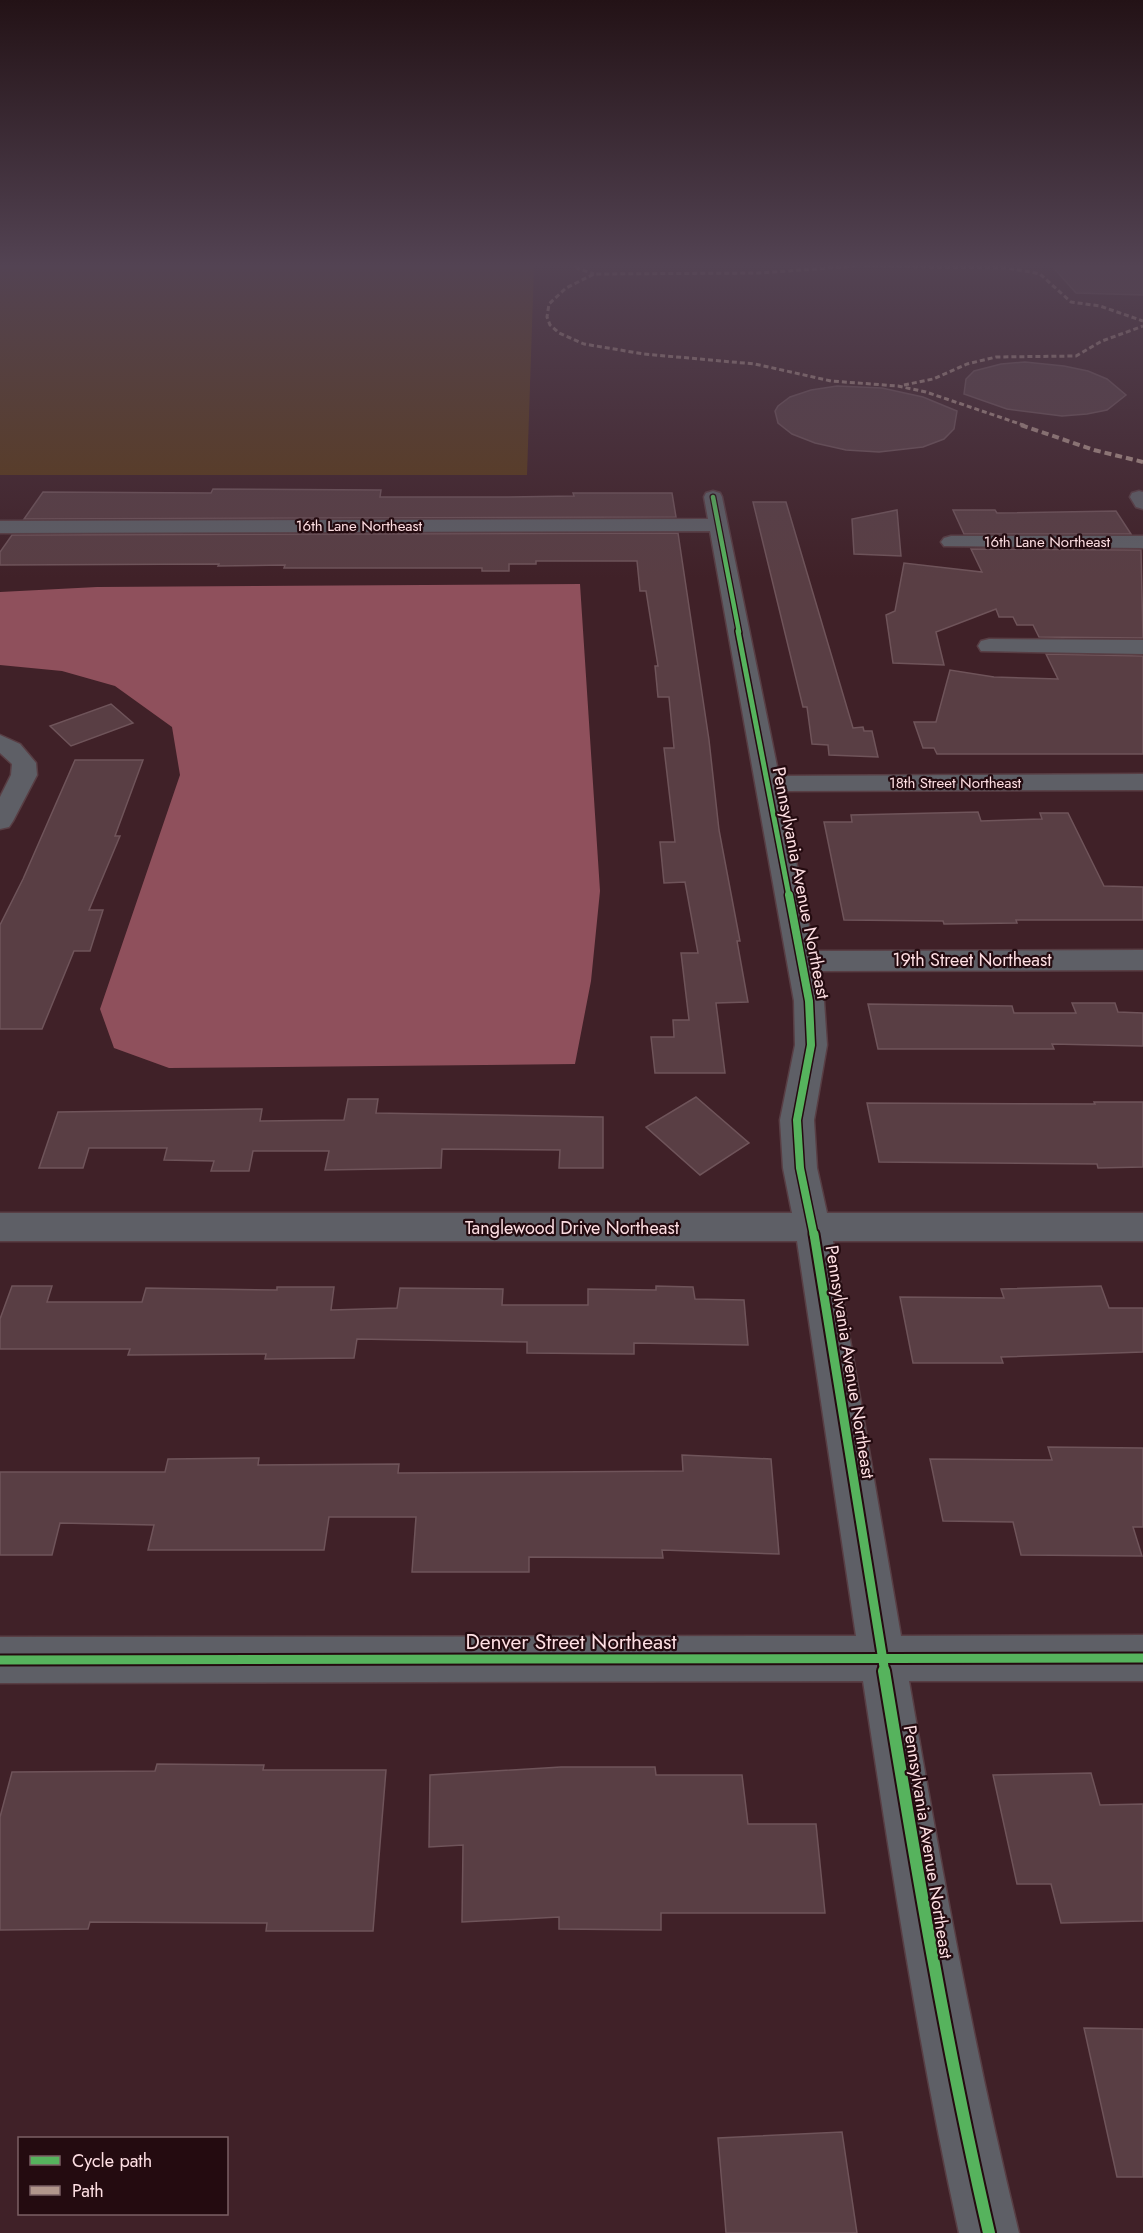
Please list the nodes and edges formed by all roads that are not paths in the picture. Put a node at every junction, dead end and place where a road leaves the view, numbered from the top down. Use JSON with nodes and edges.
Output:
{"nodes":[{"id":1,"x":715,"y":511,"type":"joint"},
{"id":2,"x":0,"y":527,"type":"edge"},
{"id":3,"x":951,"y":542,"type":"dead end"},
{"id":4,"x":1143,"y":542,"type":"edge"},
{"id":5,"x":989,"y":646,"type":"dead end"},
{"id":6,"x":1143,"y":647,"type":"edge"},
{"id":7,"x":0,"y":742,"type":"edge"},
{"id":8,"x":1143,"y":782,"type":"edge"},
{"id":9,"x":767,"y":784,"type":"junction"},
{"id":10,"x":0,"y":821,"type":"edge"},
{"id":11,"x":1143,"y":960,"type":"edge"},
{"id":12,"x":801,"y":961,"type":"junction"},
{"id":13,"x":0,"y":1227,"type":"edge"},
{"id":14,"x":1143,"y":1227,"type":"edge"},
{"id":15,"x":813,"y":1229,"type":"junction"},
{"id":16,"x":1143,"y":1658,"type":"edge"},
{"id":17,"x":0,"y":1660,"type":"edge"},
{"id":18,"x":884,"y":1660,"type":"junction"},
{"id":19,"x":988,"y":2233,"type":"edge"}],
"edges":[{"from":1,"to":2,"type":"street","name":"16th Lane Northeast"},
{"from":1,"to":9,"type":"street","name":"Pennsylvania Avenue Northeast"},
{"from":3,"to":4,"type":"street","name":"16th Lane Northeast"},
{"from":5,"to":6,"type":"street"},
{"from":7,"to":10,"type":"street"},
{"from":8,"to":9,"type":"street","name":"18th Street Northeast"},
{"from":9,"to":12,"type":"street","name":"Pennsylvania Avenue Northeast"},
{"from":11,"to":12,"type":"street","name":"19th Street Northeast"},
{"from":12,"to":15,"type":"street","name":"Pennsylvania Avenue Northeast"},
{"from":13,"to":15,"type":"street","name":"Tanglewood Drive Northeast"},
{"from":14,"to":15,"type":"street","name":"Tanglewood Drive Northeast"},
{"from":15,"to":18,"type":"street","name":"Pennsylvania Avenue Northeast"},
{"from":16,"to":18,"type":"street","name":"Denver Street Northeast"},
{"from":17,"to":18,"type":"street","name":"Denver Street Northeast"},
{"from":18,"to":19,"type":"street","name":"Pennsylvania Avenue Northeast"}]}
